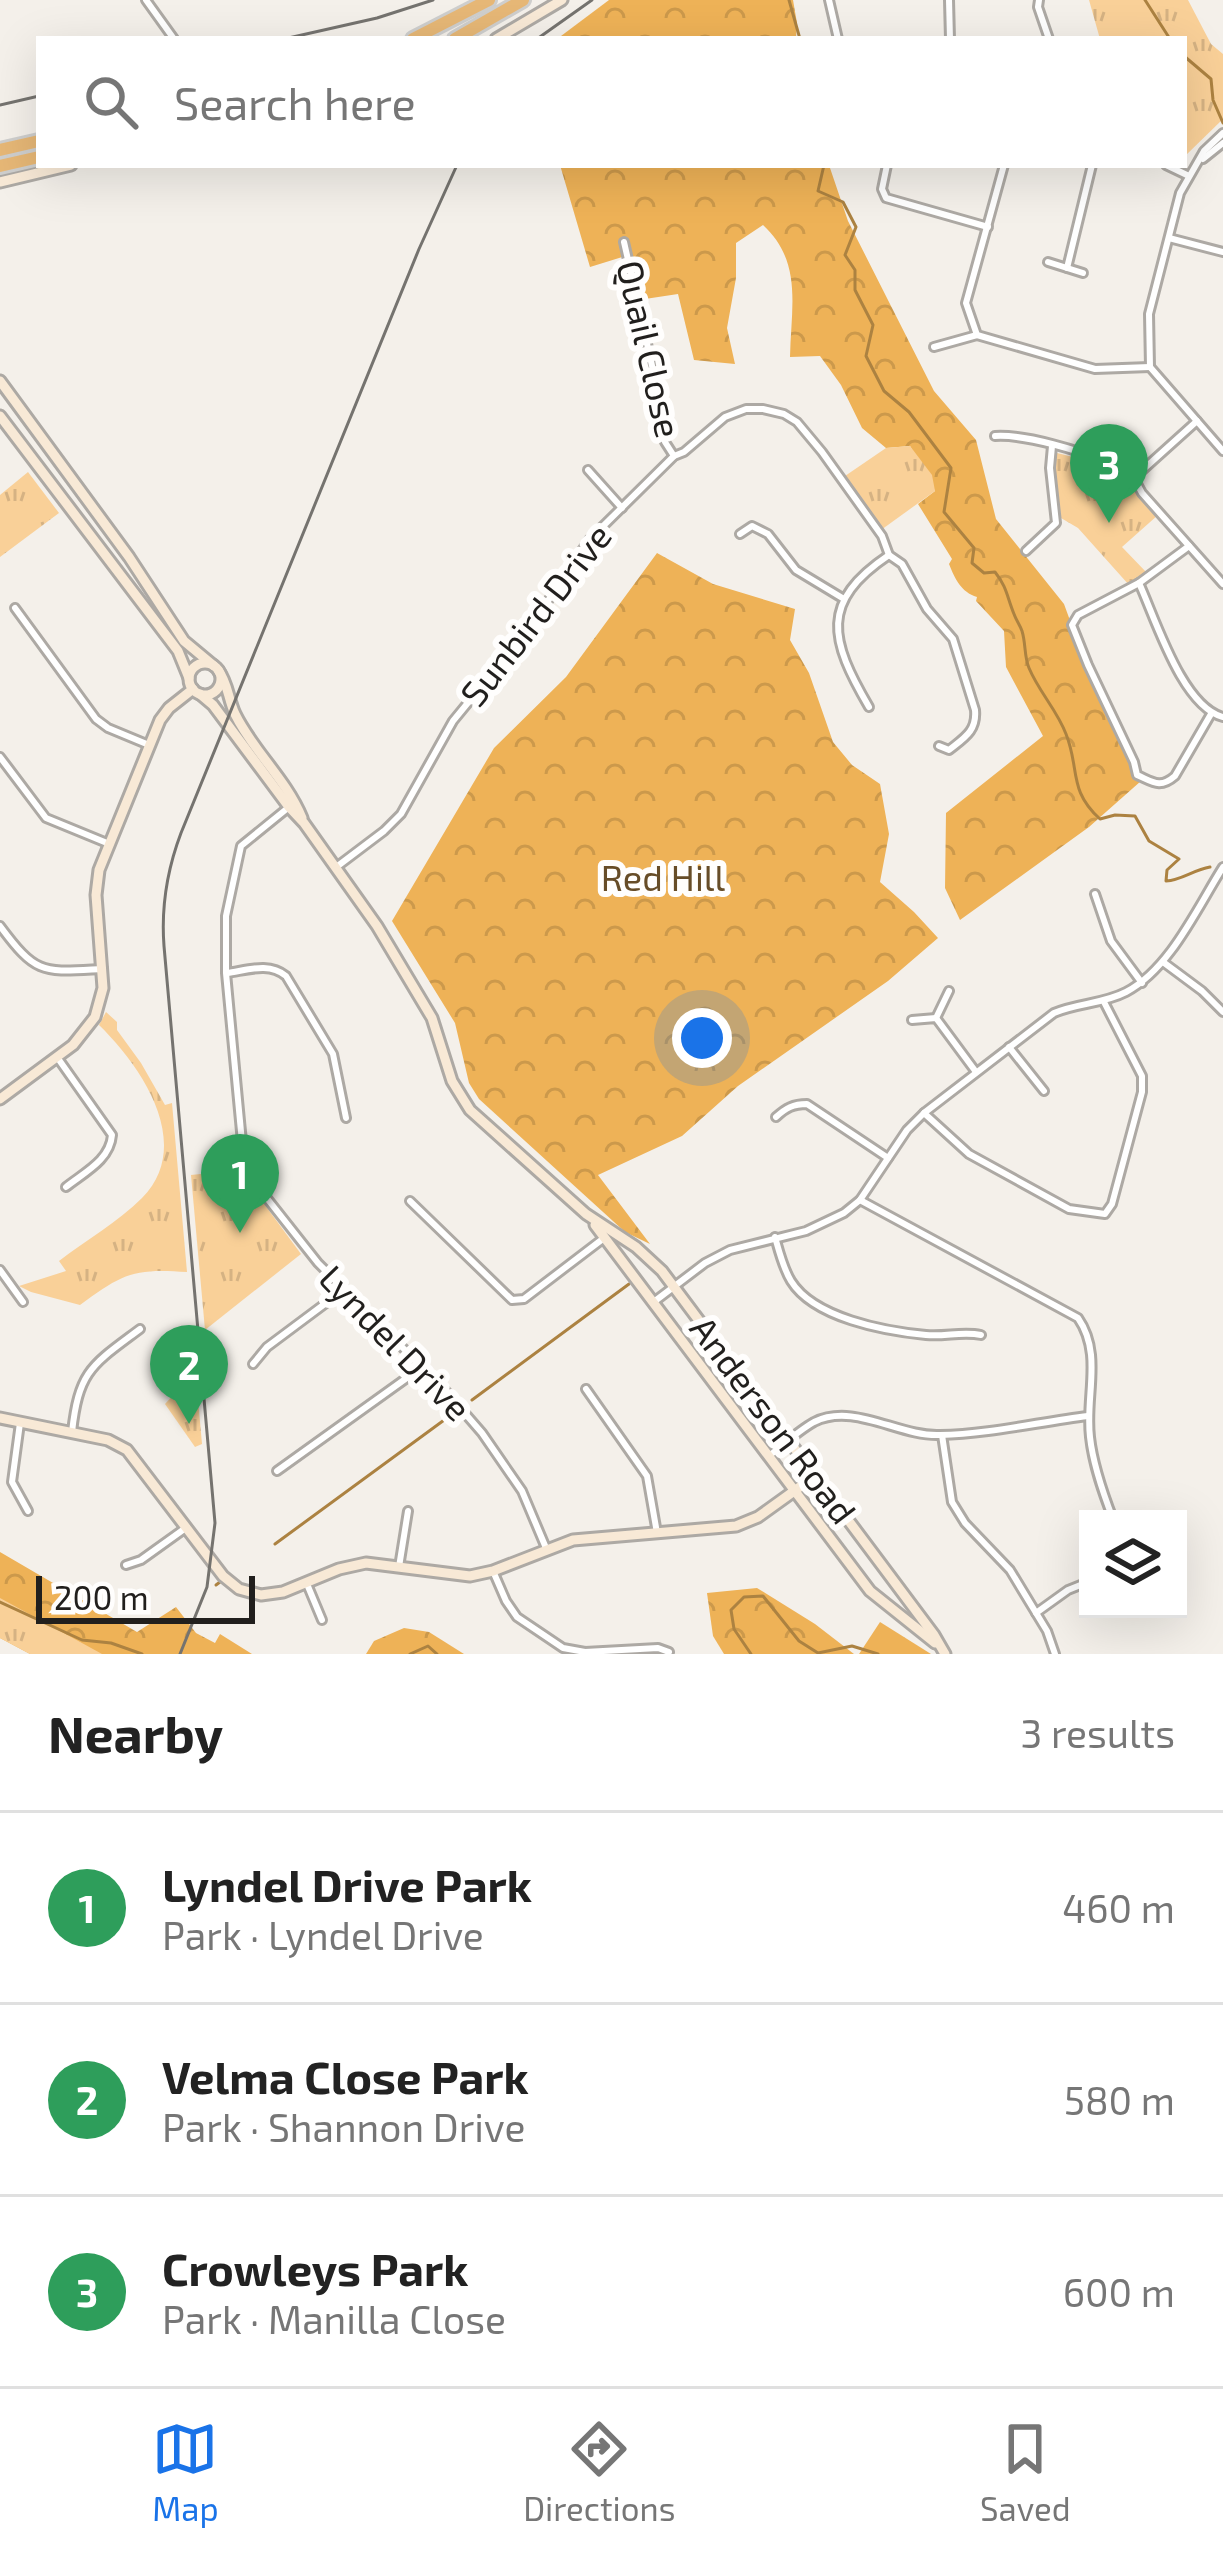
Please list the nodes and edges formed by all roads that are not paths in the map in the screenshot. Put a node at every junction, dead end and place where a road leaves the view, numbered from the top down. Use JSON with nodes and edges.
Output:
{"nodes":[{"id":1,"x":146,"y":0,"type":"edge"},
{"id":2,"x":489,"y":0,"type":"edge"},
{"id":3,"x":523,"y":0,"type":"edge"},
{"id":4,"x":562,"y":0,"type":"edge"},
{"id":5,"x":829,"y":0,"type":"edge"},
{"id":6,"x":949,"y":0,"type":"edge"},
{"id":7,"x":1039,"y":0,"type":"edge"},
{"id":8,"x":172,"y":36,"type":"edge"},
{"id":9,"x":419,"y":36,"type":"edge"},
{"id":10,"x":459,"y":36,"type":"edge"},
{"id":11,"x":501,"y":36,"type":"edge"},
{"id":12,"x":837,"y":36,"type":"edge"},
{"id":13,"x":950,"y":36,"type":"edge"},
{"id":14,"x":1047,"y":36,"type":"edge"},
{"id":15,"x":1223,"y":133,"type":"edge"},
{"id":16,"x":36,"y":142,"type":"edge"},
{"id":17,"x":1223,"y":143,"type":"edge"},
{"id":18,"x":0,"y":150,"type":"edge"},
{"id":19,"x":36,"y":158,"type":"edge"},
{"id":20,"x":1200,"y":160,"type":"junction"},
{"id":21,"x":0,"y":166,"type":"edge"},
{"id":22,"x":58,"y":168,"type":"edge"},
{"id":23,"x":886,"y":168,"type":"edge"},
{"id":24,"x":1003,"y":168,"type":"edge"},
{"id":25,"x":1091,"y":168,"type":"edge"},
{"id":26,"x":1172,"y":168,"type":"edge"},
{"id":27,"x":1189,"y":176,"type":"junction"},
{"id":28,"x":0,"y":182,"type":"edge"},
{"id":29,"x":988,"y":227,"type":"junction"},
{"id":30,"x":1168,"y":238,"type":"junction"},
{"id":31,"x":624,"y":242,"type":"dead end"},
{"id":32,"x":1223,"y":252,"type":"edge"},
{"id":33,"x":1048,"y":262,"type":"dead end"},
{"id":34,"x":1067,"y":268,"type":"junction"},
{"id":35,"x":1083,"y":273,"type":"dead end"},
{"id":36,"x":976,"y":335,"type":"junction"},
{"id":37,"x":934,"y":347,"type":"dead end"},
{"id":38,"x":1150,"y":367,"type":"junction"},
{"id":39,"x":0,"y":381,"type":"edge"},
{"id":40,"x":0,"y":416,"type":"edge"},
{"id":41,"x":1197,"y":421,"type":"junction"},
{"id":42,"x":36,"y":429,"type":"junction"},
{"id":43,"x":995,"y":436,"type":"dead end"},
{"id":44,"x":19,"y":442,"type":"junction"},
{"id":45,"x":1052,"y":446,"type":"junction"},
{"id":46,"x":1223,"y":451,"type":"edge"},
{"id":47,"x":674,"y":456,"type":"junction"},
{"id":48,"x":56,"y":457,"type":"junction"},
{"id":49,"x":39,"y":469,"type":"junction"},
{"id":50,"x":588,"y":470,"type":"dead end"},
{"id":51,"x":1135,"y":478,"type":"junction"},
{"id":52,"x":622,"y":508,"type":"junction"},
{"id":53,"x":740,"y":534,"type":"dead end"},
{"id":54,"x":1189,"y":546,"type":"junction"},
{"id":55,"x":1026,"y":551,"type":"dead end"},
{"id":56,"x":890,"y":555,"type":"junction"},
{"id":57,"x":1139,"y":583,"type":"junction"},
{"id":58,"x":1223,"y":584,"type":"edge"},
{"id":59,"x":844,"y":599,"type":"junction"},
{"id":60,"x":15,"y":608,"type":"dead end"},
{"id":61,"x":216,"y":668,"type":"junction"},
{"id":62,"x":194,"y":687,"type":"junction"},
{"id":63,"x":869,"y":706,"type":"dead end"},
{"id":64,"x":1210,"y":714,"type":"junction"},
{"id":65,"x":1223,"y":717,"type":"edge"},
{"id":66,"x":149,"y":745,"type":"junction"},
{"id":67,"x":939,"y":746,"type":"dead end"},
{"id":68,"x":0,"y":758,"type":"edge"},
{"id":69,"x":292,"y":805,"type":"junction"},
{"id":70,"x":107,"y":843,"type":"junction"},
{"id":71,"x":1223,"y":867,"type":"edge"},
{"id":72,"x":335,"y":868,"type":"junction"},
{"id":73,"x":1095,"y":894,"type":"dead end"},
{"id":74,"x":0,"y":926,"type":"edge"},
{"id":75,"x":1163,"y":962,"type":"junction"},
{"id":76,"x":103,"y":969,"type":"junction"},
{"id":77,"x":226,"y":973,"type":"junction"},
{"id":78,"x":1142,"y":982,"type":"junction"},
{"id":79,"x":949,"y":991,"type":"dead end"},
{"id":80,"x":1104,"y":1002,"type":"junction"},
{"id":81,"x":1223,"y":1012,"type":"edge"},
{"id":82,"x":936,"y":1018,"type":"junction"},
{"id":83,"x":912,"y":1020,"type":"dead end"},
{"id":84,"x":1009,"y":1047,"type":"junction"},
{"id":85,"x":57,"y":1057,"type":"junction"},
{"id":86,"x":976,"y":1072,"type":"junction"},
{"id":87,"x":1044,"y":1091,"type":"dead end"},
{"id":88,"x":0,"y":1098,"type":"edge"},
{"id":89,"x":924,"y":1113,"type":"junction"},
{"id":90,"x":776,"y":1117,"type":"dead end"},
{"id":91,"x":346,"y":1118,"type":"dead end"},
{"id":92,"x":888,"y":1158,"type":"junction"},
{"id":93,"x":66,"y":1186,"type":"dead end"},
{"id":94,"x":860,"y":1200,"type":"junction"},
{"id":95,"x":410,"y":1201,"type":"dead end"},
{"id":96,"x":608,"y":1234,"type":"junction"},
{"id":97,"x":775,"y":1237,"type":"junction"},
{"id":98,"x":0,"y":1270,"type":"edge"},
{"id":99,"x":674,"y":1287,"type":"junction"},
{"id":100,"x":344,"y":1290,"type":"junction"},
{"id":101,"x":655,"y":1301,"type":"junction"},
{"id":102,"x":23,"y":1302,"type":"dead end"},
{"id":103,"x":140,"y":1329,"type":"dead end"},
{"id":104,"x":981,"y":1335,"type":"dead end"},
{"id":105,"x":253,"y":1364,"type":"dead end"},
{"id":106,"x":422,"y":1367,"type":"junction"},
{"id":107,"x":586,"y":1389,"type":"dead end"},
{"id":108,"x":1088,"y":1416,"type":"junction"},
{"id":109,"x":0,"y":1418,"type":"edge"},
{"id":110,"x":20,"y":1421,"type":"junction"},
{"id":111,"x":72,"y":1432,"type":"junction"},
{"id":112,"x":942,"y":1436,"type":"junction"},
{"id":113,"x":789,"y":1441,"type":"junction"},
{"id":114,"x":769,"y":1456,"type":"junction"},
{"id":115,"x":277,"y":1472,"type":"dead end"},
{"id":116,"x":815,"y":1476,"type":"junction"},
{"id":117,"x":795,"y":1491,"type":"junction"},
{"id":118,"x":1110,"y":1510,"type":"edge"},
{"id":119,"x":28,"y":1511,"type":"dead end"},
{"id":120,"x":408,"y":1511,"type":"dead end"},
{"id":121,"x":187,"y":1527,"type":"junction"},
{"id":122,"x":657,"y":1533,"type":"junction"},
{"id":123,"x":867,"y":1546,"type":"junction"},
{"id":124,"x":546,"y":1548,"type":"junction"},
{"id":125,"x":126,"y":1564,"type":"dead end"},
{"id":126,"x":399,"y":1567,"type":"junction"},
{"id":127,"x":493,"y":1571,"type":"junction"},
{"id":128,"x":307,"y":1582,"type":"junction"},
{"id":129,"x":1079,"y":1586,"type":"edge"},
{"id":130,"x":889,"y":1607,"type":"junction"},
{"id":131,"x":1036,"y":1613,"type":"junction"},
{"id":132,"x":322,"y":1620,"type":"dead end"},
{"id":133,"x":942,"y":1650,"type":"edge"},
{"id":134,"x":669,"y":1652,"type":"edge"},
{"id":135,"x":1055,"y":1654,"type":"edge"}],
"edges":[{"from":1,"to":8,"type":"street"},
{"from":2,"to":9,"type":"highway"},
{"from":3,"to":10,"type":"highway"},
{"from":4,"to":11,"type":"street"},
{"from":5,"to":12,"type":"street"},
{"from":6,"to":13,"type":"street"},
{"from":7,"to":14,"type":"street"},
{"from":15,"to":20,"type":"street"},
{"from":16,"to":18,"type":"highway"},
{"from":17,"to":20,"type":"street"},
{"from":19,"to":21,"type":"highway"},
{"from":20,"to":27,"type":"street"},
{"from":22,"to":28,"type":"street"},
{"from":23,"to":29,"type":"street"},
{"from":24,"to":29,"type":"street"},
{"from":25,"to":34,"type":"street"},
{"from":26,"to":27,"type":"street"},
{"from":27,"to":30,"type":"street"},
{"from":29,"to":36,"type":"street"},
{"from":30,"to":32,"type":"street"},
{"from":30,"to":38,"type":"street"},
{"from":31,"to":47,"type":"street","name":"Quail Close"},
{"from":33,"to":34,"type":"street"},
{"from":34,"to":35,"type":"street"},
{"from":36,"to":37,"type":"street"},
{"from":36,"to":38,"type":"street"},
{"from":38,"to":41,"type":"street"},
{"from":39,"to":42,"type":"street","name":"Anderson Road"},
{"from":40,"to":44,"type":"street","name":"Anderson Road"},
{"from":41,"to":46,"type":"street"},
{"from":41,"to":51,"type":"street"},
{"from":42,"to":44,"type":"street"},
{"from":42,"to":48,"type":"street","name":"Anderson Road"},
{"from":43,"to":45,"type":"street"},
{"from":44,"to":49,"type":"street","name":"Anderson Road"},
{"from":45,"to":51,"type":"street"},
{"from":45,"to":55,"type":"street"},
{"from":47,"to":52,"type":"street","name":"Sunbird Drive"},
{"from":47,"to":56,"type":"street","name":"Sunbird Drive"},
{"from":48,"to":49,"type":"street"},
{"from":48,"to":61,"type":"street","name":"Anderson Road"},
{"from":49,"to":62,"type":"street","name":"Anderson Road"},
{"from":50,"to":52,"type":"street"},
{"from":51,"to":54,"type":"street"},
{"from":52,"to":72,"type":"street","name":"Sunbird Drive"},
{"from":53,"to":59,"type":"street"},
{"from":54,"to":57,"type":"street"},
{"from":54,"to":58,"type":"street"},
{"from":56,"to":59,"type":"street"},
{"from":56,"to":67,"type":"street","name":"Sunbird Drive"},
{"from":57,"to":64,"type":"street"},
{"from":57,"to":64,"type":"street"},
{"from":59,"to":63,"type":"street"},
{"from":60,"to":66,"type":"street"},
{"from":61,"to":62,"type":"street"},
{"from":61,"to":62,"type":"street"},
{"from":61,"to":69,"type":"street","name":"Anderson Road"},
{"from":62,"to":66,"type":"street"},
{"from":62,"to":69,"type":"street","name":"Anderson Road"},
{"from":64,"to":65,"type":"street"},
{"from":66,"to":70,"type":"street"},
{"from":68,"to":70,"type":"street"},
{"from":69,"to":72,"type":"street","name":"Anderson Road"},
{"from":69,"to":77,"type":"street","name":"Lyndel Drive"},
{"from":70,"to":76,"type":"street"},
{"from":71,"to":75,"type":"street"},
{"from":72,"to":96,"type":"street","name":"Anderson Road"},
{"from":73,"to":78,"type":"street"},
{"from":74,"to":76,"type":"street"},
{"from":75,"to":78,"type":"street"},
{"from":75,"to":81,"type":"street"},
{"from":76,"to":85,"type":"street"},
{"from":77,"to":91,"type":"street"},
{"from":77,"to":100,"type":"street","name":"Lyndel Drive"},
{"from":78,"to":80,"type":"street"},
{"from":79,"to":82,"type":"street"},
{"from":80,"to":84,"type":"street"},
{"from":80,"to":89,"type":"street"},
{"from":82,"to":83,"type":"street"},
{"from":82,"to":86,"type":"street"},
{"from":84,"to":86,"type":"street"},
{"from":84,"to":87,"type":"street"},
{"from":85,"to":88,"type":"street"},
{"from":85,"to":93,"type":"street"},
{"from":86,"to":89,"type":"street"},
{"from":89,"to":92,"type":"street"},
{"from":90,"to":92,"type":"street"},
{"from":92,"to":94,"type":"street"},
{"from":94,"to":97,"type":"street"},
{"from":94,"to":108,"type":"street"},
{"from":95,"to":96,"type":"street"},
{"from":96,"to":99,"type":"street","name":"Anderson Road"},
{"from":96,"to":101,"type":"street","name":"Anderson Road"},
{"from":97,"to":99,"type":"street"},
{"from":97,"to":104,"type":"street"},
{"from":98,"to":102,"type":"street"},
{"from":99,"to":101,"type":"street"},
{"from":99,"to":113,"type":"street","name":"Anderson Road"},
{"from":100,"to":105,"type":"street"},
{"from":100,"to":106,"type":"street","name":"Lyndel Drive"},
{"from":101,"to":114,"type":"street","name":"Anderson Road"},
{"from":103,"to":111,"type":"street"},
{"from":106,"to":115,"type":"street"},
{"from":106,"to":124,"type":"street","name":"Lyndel Drive"},
{"from":107,"to":122,"type":"street"},
{"from":108,"to":112,"type":"street"},
{"from":108,"to":118,"type":"street"},
{"from":109,"to":110,"type":"street"},
{"from":110,"to":111,"type":"street"},
{"from":110,"to":119,"type":"street"},
{"from":111,"to":121,"type":"street"},
{"from":112,"to":113,"type":"street"},
{"from":112,"to":131,"type":"street"},
{"from":113,"to":114,"type":"street"},
{"from":113,"to":116,"type":"street","name":"Anderson Road"},
{"from":114,"to":117,"type":"street","name":"Anderson Road"},
{"from":116,"to":117,"type":"street"},
{"from":116,"to":123,"type":"street","name":"Anderson Road"},
{"from":117,"to":122,"type":"street"},
{"from":117,"to":130,"type":"street","name":"Anderson Road"},
{"from":120,"to":126,"type":"street"},
{"from":121,"to":125,"type":"street"},
{"from":121,"to":128,"type":"street"},
{"from":122,"to":124,"type":"street"},
{"from":123,"to":130,"type":"street"},
{"from":123,"to":133,"type":"street","name":"Anderson Road"},
{"from":124,"to":127,"type":"street"},
{"from":126,"to":127,"type":"street"},
{"from":126,"to":128,"type":"street"},
{"from":127,"to":134,"type":"street"},
{"from":128,"to":132,"type":"street"},
{"from":129,"to":131,"type":"street"},
{"from":130,"to":133,"type":"street","name":"Anderson Road"},
{"from":131,"to":135,"type":"street"}]}
